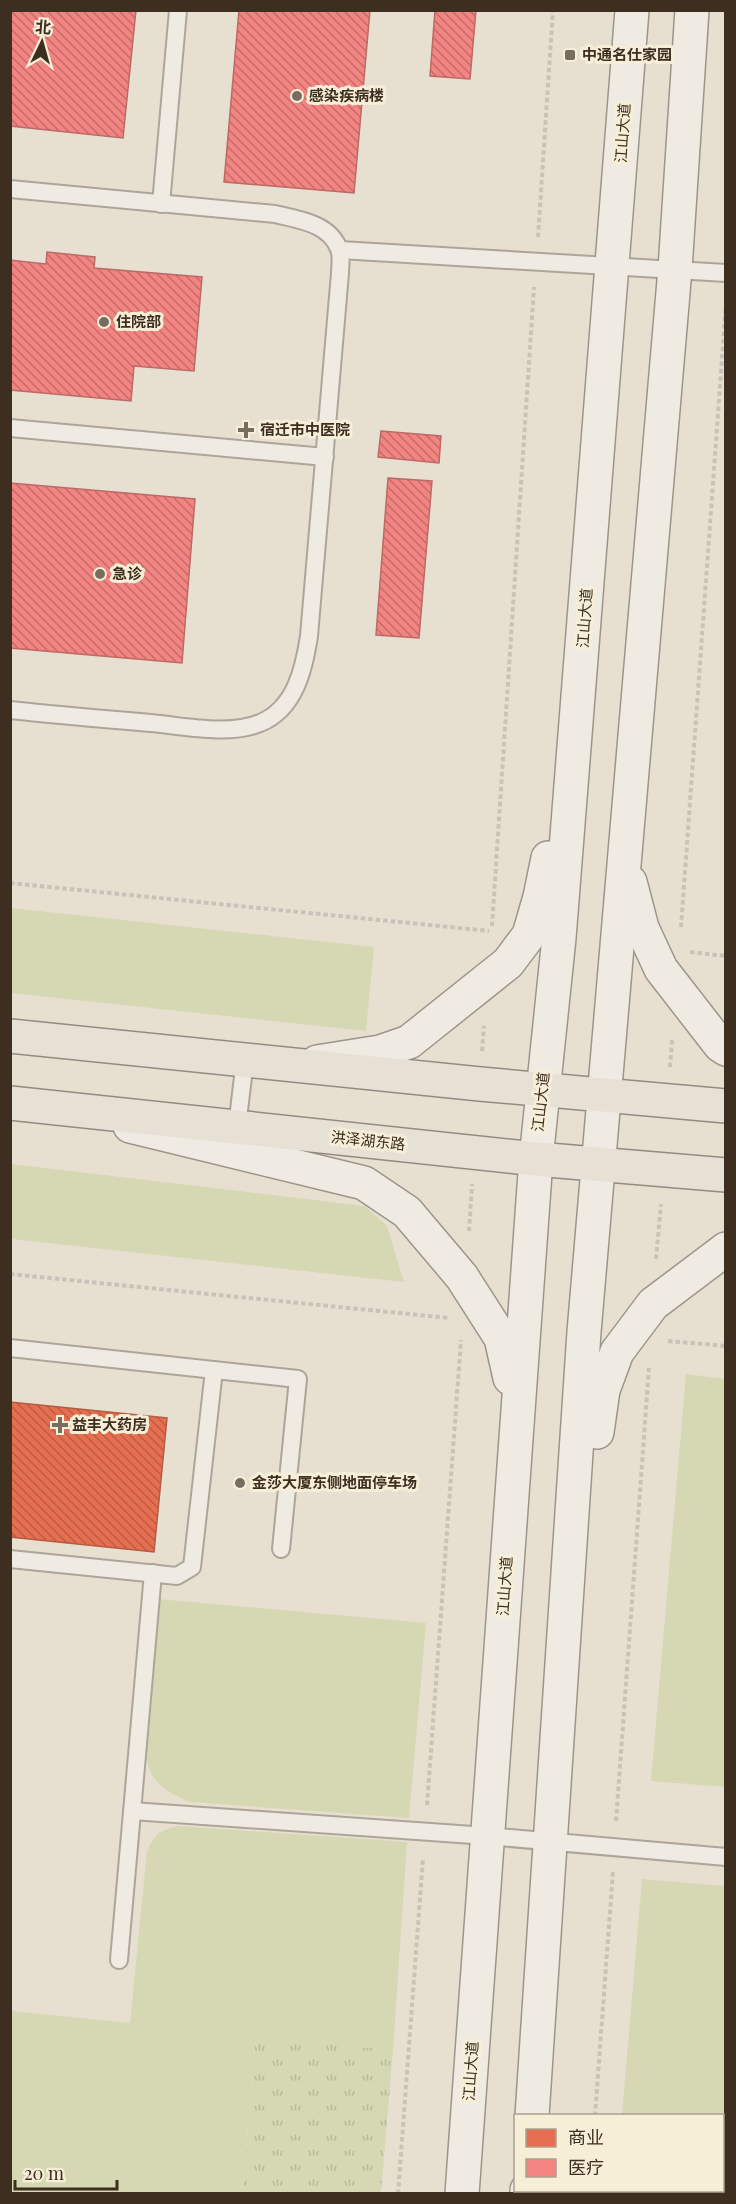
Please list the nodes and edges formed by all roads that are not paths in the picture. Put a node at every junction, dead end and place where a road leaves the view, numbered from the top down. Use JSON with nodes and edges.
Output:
{"nodes":[{"id":1,"x":178,"y":10,"type":"edge"},
{"id":2,"x":632,"y":10,"type":"edge"},
{"id":3,"x":692,"y":10,"type":"edge"},
{"id":4,"x":10,"y":189,"type":"edge"},
{"id":5,"x":161,"y":204,"type":"junction"},
{"id":6,"x":340,"y":250,"type":"junction"},
{"id":7,"x":612,"y":267,"type":"junction"},
{"id":8,"x":675,"y":269,"type":"junction"},
{"id":9,"x":726,"y":273,"type":"edge"},
{"id":10,"x":10,"y":428,"type":"edge"},
{"id":11,"x":325,"y":457,"type":"junction"},
{"id":12,"x":10,"y":710,"type":"edge"},
{"id":13,"x":578,"y":712,"type":"junction"},
{"id":14,"x":625,"y":863,"type":"junction"},
{"id":15,"x":10,"y":1036,"type":"edge"},
{"id":16,"x":726,"y":1049,"type":"edge"},
{"id":17,"x":245,"y":1060,"type":"junction"},
{"id":18,"x":299,"y":1065,"type":"junction"},
{"id":19,"x":543,"y":1090,"type":"junction"},
{"id":20,"x":604,"y":1095,"type":"junction"},
{"id":21,"x":10,"y":1103,"type":"edge"},
{"id":22,"x":726,"y":1106,"type":"edge"},
{"id":23,"x":55,"y":1108,"type":"junction"},
{"id":24,"x":237,"y":1127,"type":"junction"},
{"id":25,"x":536,"y":1159,"type":"junction"},
{"id":26,"x":598,"y":1162,"type":"junction"},
{"id":27,"x":726,"y":1175,"type":"edge"},
{"id":28,"x":726,"y":1249,"type":"edge"},
{"id":29,"x":10,"y":1348,"type":"edge"},
{"id":30,"x":214,"y":1370,"type":"junction"},
{"id":31,"x":517,"y":1411,"type":"junction"},
{"id":32,"x":281,"y":1548,"type":"dead end"},
{"id":33,"x":10,"y":1559,"type":"edge"},
{"id":34,"x":153,"y":1573,"type":"junction"},
{"id":35,"x":565,"y":1632,"type":"junction"},
{"id":36,"x":132,"y":1810,"type":"junction"},
{"id":37,"x":487,"y":1836,"type":"junction"},
{"id":38,"x":550,"y":1842,"type":"junction"},
{"id":39,"x":726,"y":1857,"type":"edge"},
{"id":40,"x":119,"y":1959,"type":"dead end"},
{"id":41,"x":532,"y":2114,"type":"edge"},
{"id":42,"x":462,"y":2193,"type":"edge"}],
"edges":[{"from":1,"to":5,"type":"lane"},
{"from":2,"to":7,"type":"main road","name":"江山大道"},
{"from":3,"to":8,"type":"main road"},
{"from":4,"to":5,"type":"lane"},
{"from":5,"to":6,"type":"lane"},
{"from":6,"to":7,"type":"lane"},
{"from":6,"to":11,"type":"lane"},
{"from":7,"to":8,"type":"lane"},
{"from":7,"to":13,"type":"main road","name":"江山大道"},
{"from":8,"to":9,"type":"lane"},
{"from":8,"to":14,"type":"main road"},
{"from":10,"to":11,"type":"lane"},
{"from":11,"to":12,"type":"lane"},
{"from":13,"to":18,"type":"main road"},
{"from":13,"to":19,"type":"main road","name":"江山大道"},
{"from":14,"to":16,"type":"main road"},
{"from":14,"to":20,"type":"main road"},
{"from":15,"to":17,"type":"main road"},
{"from":17,"to":18,"type":"main road"},
{"from":17,"to":24,"type":"lane"},
{"from":18,"to":19,"type":"main road"},
{"from":19,"to":20,"type":"main road"},
{"from":19,"to":25,"type":"main road","name":"江山大道"},
{"from":20,"to":22,"type":"main road"},
{"from":20,"to":26,"type":"main road"},
{"from":21,"to":23,"type":"main road","name":"洪泽湖东路"},
{"from":23,"to":24,"type":"main road","name":"洪泽湖东路"},
{"from":23,"to":31,"type":"main road"},
{"from":24,"to":25,"type":"main road","name":"洪泽湖东路"},
{"from":25,"to":26,"type":"main road","name":"洪泽湖东路"},
{"from":25,"to":31,"type":"main road","name":"江山大道"},
{"from":26,"to":27,"type":"main road","name":"洪泽湖东路"},
{"from":26,"to":35,"type":"main road"},
{"from":28,"to":35,"type":"main road"},
{"from":29,"to":30,"type":"lane"},
{"from":30,"to":32,"type":"lane"},
{"from":30,"to":34,"type":"lane"},
{"from":31,"to":37,"type":"main road","name":"江山大道"},
{"from":33,"to":34,"type":"lane"},
{"from":34,"to":36,"type":"lane"},
{"from":35,"to":38,"type":"main road"},
{"from":36,"to":37,"type":"lane"},
{"from":36,"to":40,"type":"lane"},
{"from":37,"to":38,"type":"lane"},
{"from":37,"to":42,"type":"main road","name":"江山大道"},
{"from":38,"to":39,"type":"lane"},
{"from":38,"to":41,"type":"main road"}]}
